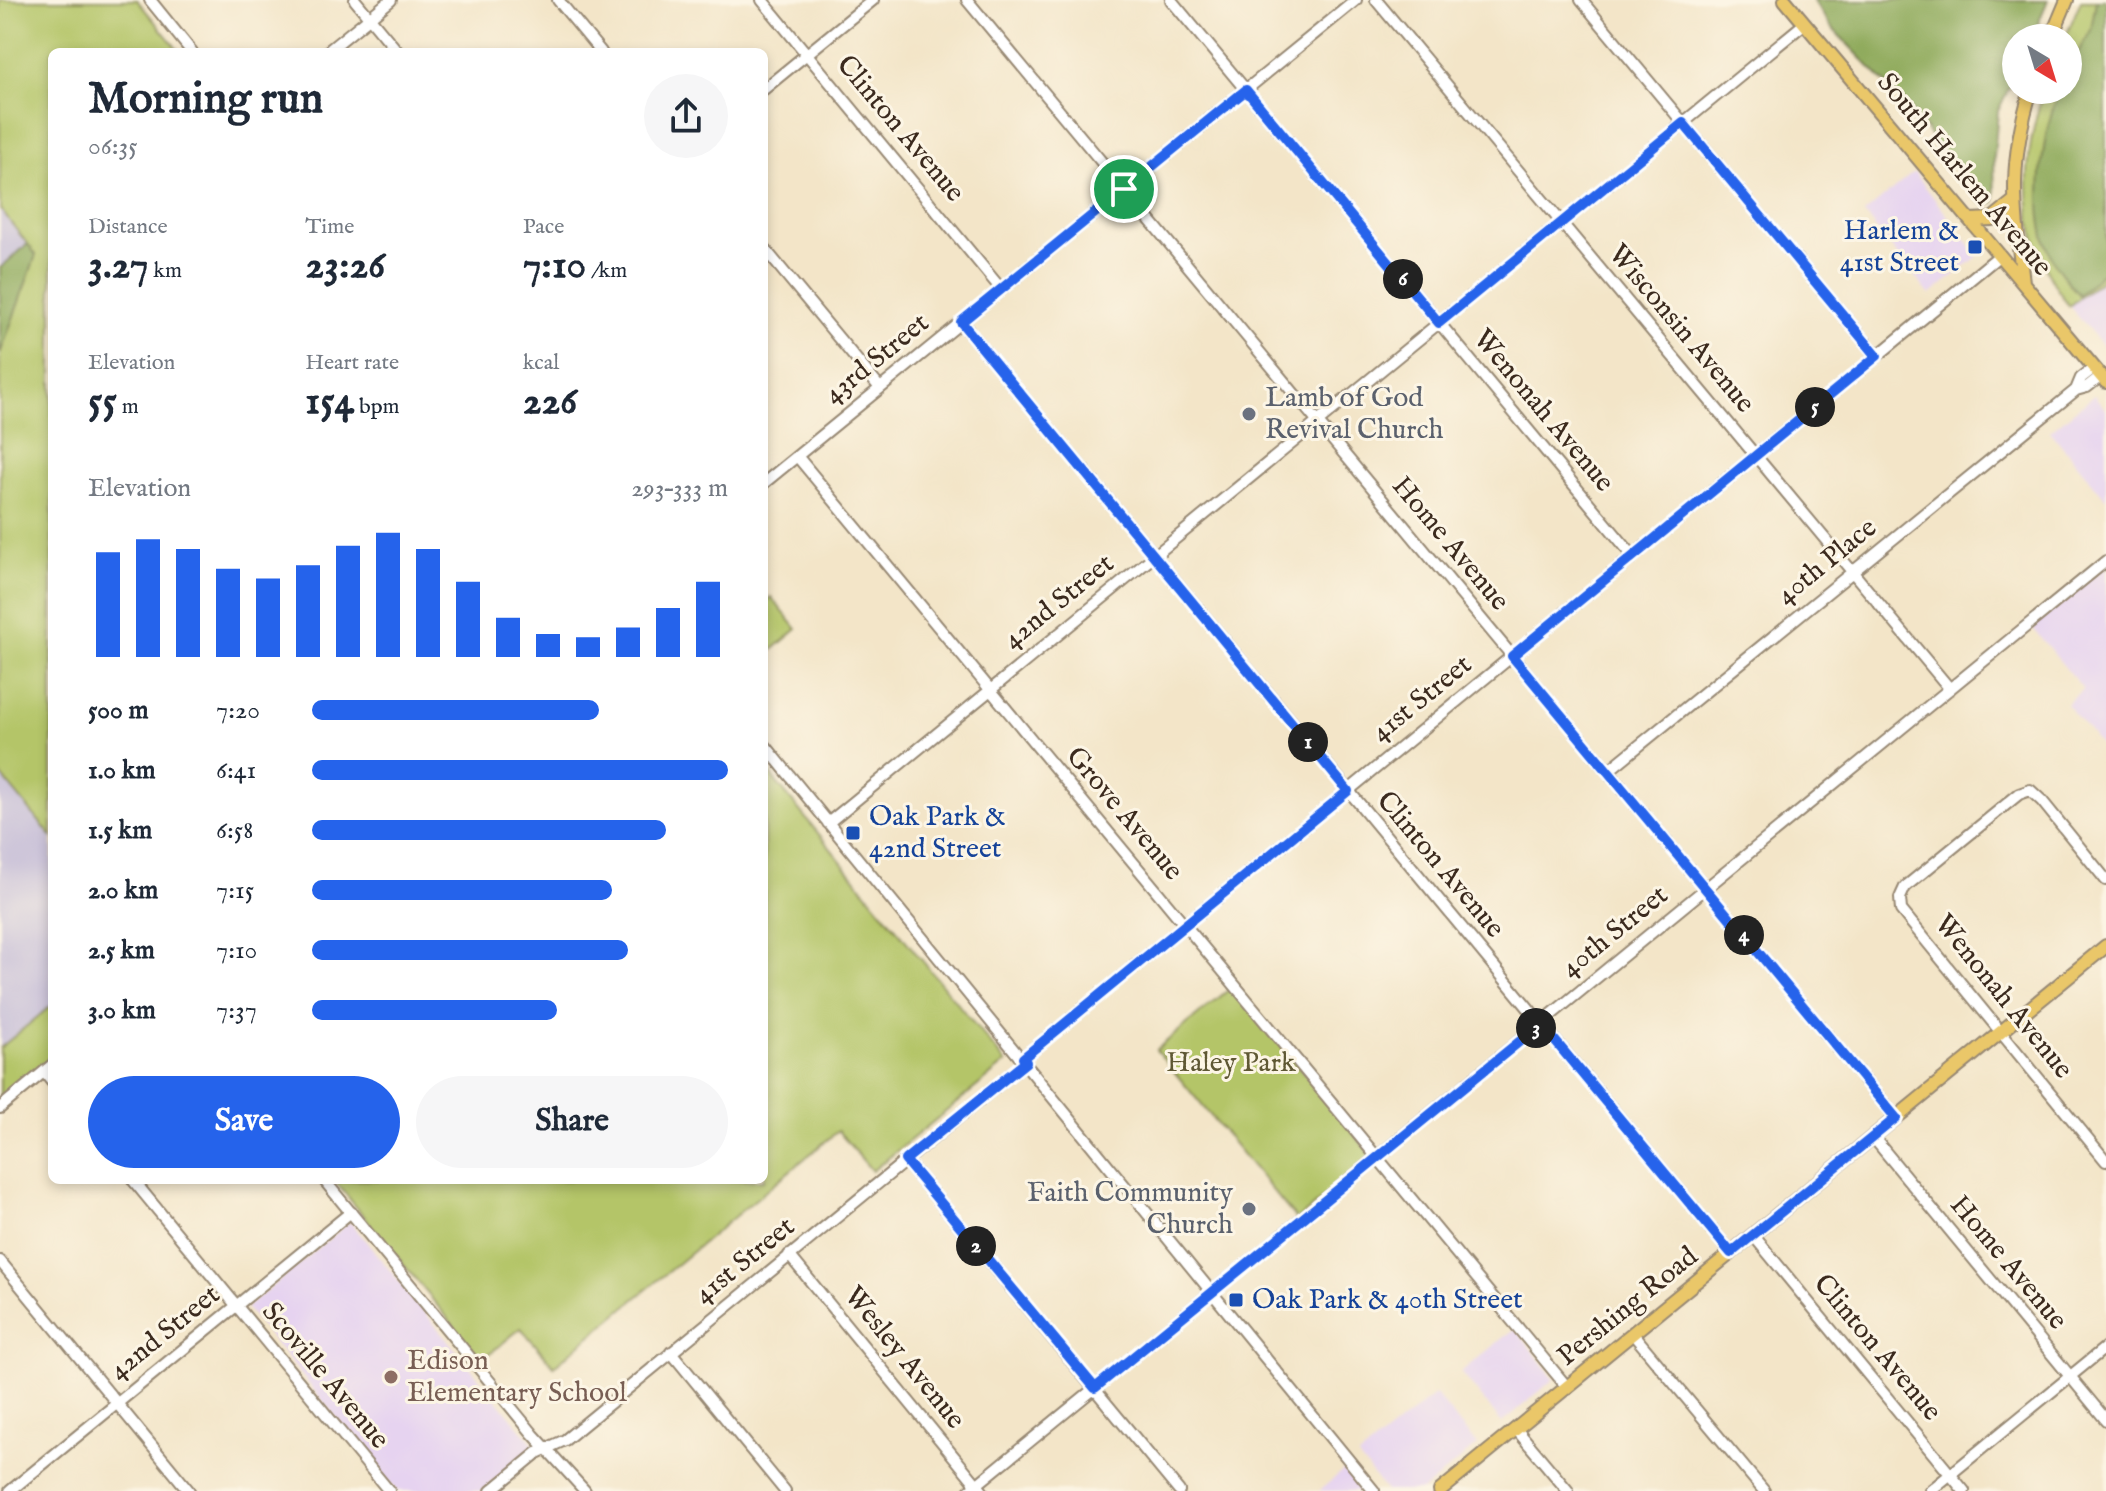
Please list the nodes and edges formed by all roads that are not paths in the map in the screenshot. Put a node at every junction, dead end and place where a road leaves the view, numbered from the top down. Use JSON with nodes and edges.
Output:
{"nodes":[{"id":1,"x":150,"y":0,"type":"edge"},
{"id":2,"x":355,"y":0,"type":"edge"},
{"id":3,"x":391,"y":0,"type":"edge"},
{"id":4,"x":558,"y":0,"type":"edge"},
{"id":5,"x":762,"y":0,"type":"edge"},
{"id":6,"x":873,"y":0,"type":"edge"},
{"id":7,"x":967,"y":0,"type":"edge"},
{"id":8,"x":1171,"y":0,"type":"edge"},
{"id":9,"x":1356,"y":0,"type":"edge"},
{"id":10,"x":1376,"y":0,"type":"edge"},
{"id":11,"x":1581,"y":0,"type":"edge"},
{"id":12,"x":1785,"y":0,"type":"edge"},
{"id":13,"x":2067,"y":0,"type":"edge"},
{"id":14,"x":369,"y":17,"type":"junction"},
{"id":15,"x":1804,"y":24,"type":"junction"},
{"id":16,"x":2057,"y":24,"type":"edge"},
{"id":17,"x":189,"y":48,"type":"edge"},
{"id":18,"x":332,"y":48,"type":"edge"},
{"id":19,"x":395,"y":48,"type":"edge"},
{"id":20,"x":598,"y":48,"type":"edge"},
{"id":21,"x":807,"y":54,"type":"junction"},
{"id":22,"x":768,"y":86,"type":"edge"},
{"id":23,"x":1246,"y":90,"type":"junction"},
{"id":24,"x":2027,"y":104,"type":"edge"},
{"id":25,"x":1683,"y":123,"type":"junction"},
{"id":26,"x":1124,"y":189,"type":"junction"},
{"id":27,"x":2013,"y":202,"type":"junction"},
{"id":28,"x":1971,"y":220,"type":"junction"},
{"id":29,"x":1561,"y":222,"type":"junction"},
{"id":30,"x":768,"y":253,"type":"edge"},
{"id":31,"x":2000,"y":255,"type":"junction"},
{"id":32,"x":2023,"y":282,"type":"junction"},
{"id":33,"x":1001,"y":289,"type":"junction"},
{"id":34,"x":961,"y":322,"type":"junction"},
{"id":35,"x":1439,"y":323,"type":"junction"},
{"id":36,"x":1877,"y":356,"type":"junction"},
{"id":37,"x":2100,"y":375,"type":"edge"},
{"id":38,"x":880,"y":388,"type":"junction"},
{"id":39,"x":1318,"y":422,"type":"junction"},
{"id":40,"x":797,"y":456,"type":"junction"},
{"id":41,"x":1756,"y":456,"type":"junction"},
{"id":42,"x":768,"y":480,"type":"edge"},
{"id":43,"x":1154,"y":556,"type":"junction"},
{"id":44,"x":1633,"y":556,"type":"junction"},
{"id":45,"x":2106,"y":561,"type":"edge"},
{"id":46,"x":1853,"y":573,"type":"junction"},
{"id":47,"x":1512,"y":656,"type":"junction"},
{"id":48,"x":1950,"y":689,"type":"junction"},
{"id":49,"x":990,"y":690,"type":"junction"},
{"id":50,"x":768,"y":749,"type":"edge"},
{"id":51,"x":1608,"y":771,"type":"junction"},
{"id":52,"x":1348,"y":791,"type":"junction"},
{"id":53,"x":828,"y":823,"type":"junction"},
{"id":54,"x":2106,"y":880,"type":"edge"},
{"id":55,"x":1706,"y":889,"type":"junction"},
{"id":56,"x":1185,"y":925,"type":"junction"},
{"id":57,"x":2106,"y":946,"type":"edge"},
{"id":58,"x":1541,"y":1024,"type":"junction"},
{"id":59,"x":2001,"y":1033,"type":"junction"},
{"id":60,"x":1024,"y":1060,"type":"junction"},
{"id":61,"x":48,"y":1069,"type":"edge"},
{"id":62,"x":0,"y":1108,"type":"edge"},
{"id":63,"x":1896,"y":1118,"type":"junction"},
{"id":64,"x":1873,"y":1137,"type":"junction"},
{"id":65,"x":1377,"y":1157,"type":"junction"},
{"id":66,"x":905,"y":1160,"type":"junction"},
{"id":67,"x":2106,"y":1161,"type":"edge"},
{"id":68,"x":136,"y":1184,"type":"edge"},
{"id":69,"x":327,"y":1184,"type":"edge"},
{"id":70,"x":351,"y":1212,"type":"junction"},
{"id":71,"x":1753,"y":1235,"type":"junction"},
{"id":72,"x":1731,"y":1253,"type":"junction"},
{"id":73,"x":789,"y":1255,"type":"junction"},
{"id":74,"x":0,"y":1261,"type":"edge"},
{"id":75,"x":1213,"y":1292,"type":"junction"},
{"id":76,"x":236,"y":1306,"type":"junction"},
{"id":77,"x":1633,"y":1334,"type":"junction"},
{"id":78,"x":2106,"y":1347,"type":"edge"},
{"id":79,"x":671,"y":1352,"type":"junction"},
{"id":80,"x":2070,"y":1376,"type":"junction"},
{"id":81,"x":1567,"y":1387,"type":"junction"},
{"id":82,"x":1095,"y":1388,"type":"junction"},
{"id":83,"x":117,"y":1404,"type":"junction"},
{"id":84,"x":2106,"y":1420,"type":"edge"},
{"id":85,"x":1516,"y":1429,"type":"junction"},
{"id":86,"x":547,"y":1449,"type":"junction"},
{"id":87,"x":1950,"y":1474,"type":"junction"},
{"id":88,"x":976,"y":1489,"type":"edge"},
{"id":89,"x":10,"y":1491,"type":"edge"},
{"id":90,"x":189,"y":1491,"type":"edge"},
{"id":91,"x":389,"y":1491,"type":"edge"},
{"id":92,"x":491,"y":1491,"type":"edge"},
{"id":93,"x":585,"y":1491,"type":"edge"},
{"id":94,"x":785,"y":1491,"type":"edge"},
{"id":95,"x":1179,"y":1491,"type":"edge"},
{"id":96,"x":1374,"y":1491,"type":"edge"},
{"id":97,"x":1440,"y":1491,"type":"edge"},
{"id":98,"x":1568,"y":1491,"type":"edge"},
{"id":99,"x":1764,"y":1491,"type":"edge"},
{"id":100,"x":1930,"y":1491,"type":"edge"},
{"id":101,"x":1964,"y":1491,"type":"edge"}],
"edges":[{"from":1,"to":17,"type":"street"},
{"from":2,"to":14,"type":"street"},
{"from":3,"to":14,"type":"street"},
{"from":4,"to":20,"type":"street"},
{"from":5,"to":21,"type":"street","name":"Clinton Avenue"},
{"from":6,"to":21,"type":"street"},
{"from":7,"to":26,"type":"street","name":"Home Avenue"},
{"from":8,"to":23,"type":"street","name":"Wenonah Avenue"},
{"from":9,"to":23,"type":"street","name":"43rd Street"},
{"from":10,"to":29,"type":"street","name":"Wisconsin Avenue"},
{"from":11,"to":25,"type":"street"},
{"from":12,"to":15,"type":"main road","name":"South Harlem Avenue"},
{"from":13,"to":16,"type":"main road"},
{"from":14,"to":18,"type":"street"},
{"from":14,"to":19,"type":"street"},
{"from":15,"to":25,"type":"street","name":"42nd Street"},
{"from":15,"to":28,"type":"main road","name":"South Harlem Avenue"},
{"from":21,"to":22,"type":"street"},
{"from":21,"to":33,"type":"street","name":"Clinton Avenue"},
{"from":23,"to":26,"type":"street","name":"43rd Street"},
{"from":23,"to":35,"type":"street","name":"Wenonah Avenue"},
{"from":24,"to":27,"type":"main road"},
{"from":25,"to":29,"type":"street","name":"42nd Street"},
{"from":25,"to":36,"type":"street"},
{"from":26,"to":33,"type":"street","name":"43rd Street"},
{"from":26,"to":39,"type":"street","name":"Home Avenue"},
{"from":27,"to":28,"type":"main road"},
{"from":27,"to":32,"type":"main road"},
{"from":28,"to":31,"type":"main road","name":"South Harlem Avenue"},
{"from":29,"to":35,"type":"street","name":"42nd Street"},
{"from":29,"to":41,"type":"street","name":"Wisconsin Avenue"},
{"from":30,"to":38,"type":"street"},
{"from":31,"to":32,"type":"main road","name":"South Harlem Avenue"},
{"from":31,"to":36,"type":"street","name":"41st Street"},
{"from":32,"to":37,"type":"main road","name":"South Harlem Avenue"},
{"from":33,"to":34,"type":"street","name":"43rd Street"},
{"from":34,"to":38,"type":"street","name":"43rd Street"},
{"from":34,"to":43,"type":"street","name":"Clinton Avenue"},
{"from":35,"to":39,"type":"street","name":"42nd Street"},
{"from":35,"to":44,"type":"street","name":"Wenonah Avenue"},
{"from":36,"to":41,"type":"street","name":"41st Street"},
{"from":37,"to":46,"type":"street","name":"40th Place"},
{"from":38,"to":40,"type":"street","name":"43rd Street"},
{"from":39,"to":43,"type":"street","name":"42nd Street"},
{"from":39,"to":47,"type":"street","name":"Home Avenue"},
{"from":40,"to":42,"type":"street","name":"43rd Street"},
{"from":40,"to":49,"type":"street","name":"Grove Avenue"},
{"from":41,"to":44,"type":"street","name":"41st Street"},
{"from":41,"to":46,"type":"street","name":"Wisconsin Avenue"},
{"from":43,"to":49,"type":"street","name":"42nd Street"},
{"from":43,"to":52,"type":"street","name":"Clinton Avenue"},
{"from":44,"to":47,"type":"street","name":"41st Street"},
{"from":45,"to":48,"type":"street","name":"40th Street"},
{"from":46,"to":48,"type":"street","name":"Wisconsin Avenue"},
{"from":46,"to":51,"type":"street","name":"40th Place"},
{"from":47,"to":51,"type":"street","name":"Home Avenue"},
{"from":47,"to":52,"type":"street","name":"41st Street"},
{"from":48,"to":55,"type":"street","name":"40th Street"},
{"from":49,"to":53,"type":"street","name":"42nd Street"},
{"from":49,"to":56,"type":"street","name":"Grove Avenue"},
{"from":50,"to":53,"type":"street"},
{"from":51,"to":55,"type":"street","name":"Home Avenue"},
{"from":52,"to":56,"type":"street","name":"41st Street"},
{"from":52,"to":58,"type":"street","name":"Clinton Avenue"},
{"from":53,"to":60,"type":"street"},
{"from":54,"to":59,"type":"street","name":"Wenonah Avenue"},
{"from":55,"to":58,"type":"street","name":"40th Street"},
{"from":55,"to":63,"type":"street","name":"Home Avenue"},
{"from":56,"to":60,"type":"street","name":"41st Street"},
{"from":56,"to":65,"type":"street","name":"Grove Avenue"},
{"from":57,"to":59,"type":"main road","name":"Pershing Road"},
{"from":58,"to":65,"type":"street","name":"40th Street"},
{"from":58,"to":72,"type":"street","name":"Clinton Avenue"},
{"from":59,"to":63,"type":"main road","name":"Pershing Road"},
{"from":59,"to":67,"type":"street","name":"Wenonah Avenue"},
{"from":60,"to":66,"type":"street","name":"41st Street"},
{"from":60,"to":75,"type":"street"},
{"from":61,"to":62,"type":"street"},
{"from":63,"to":64,"type":"main road","name":"Pershing Road"},
{"from":64,"to":71,"type":"main road","name":"Pershing Road"},
{"from":64,"to":80,"type":"street","name":"Home Avenue"},
{"from":65,"to":75,"type":"street","name":"40th Street"},
{"from":65,"to":81,"type":"street","name":"Grove Avenue"},
{"from":66,"to":73,"type":"street","name":"41st Street"},
{"from":66,"to":82,"type":"street"},
{"from":68,"to":76,"type":"street","name":"Scoville Avenue"},
{"from":69,"to":70,"type":"street"},
{"from":70,"to":76,"type":"street","name":"42nd Street"},
{"from":70,"to":86,"type":"street"},
{"from":71,"to":72,"type":"main road","name":"Pershing Road"},
{"from":71,"to":87,"type":"street","name":"Clinton Avenue"},
{"from":72,"to":77,"type":"main road","name":"Pershing Road"},
{"from":73,"to":79,"type":"street","name":"41st Street"},
{"from":73,"to":88,"type":"street","name":"Wesley Avenue"},
{"from":74,"to":83,"type":"street"},
{"from":75,"to":82,"type":"street","name":"40th Street"},
{"from":75,"to":96,"type":"street"},
{"from":76,"to":83,"type":"street","name":"42nd Street"},
{"from":76,"to":91,"type":"street","name":"Scoville Avenue"},
{"from":77,"to":81,"type":"main road","name":"Pershing Road"},
{"from":77,"to":99,"type":"street"},
{"from":78,"to":80,"type":"street"},
{"from":79,"to":86,"type":"street","name":"41st Street"},
{"from":79,"to":94,"type":"street"},
{"from":80,"to":84,"type":"street","name":"Home Avenue"},
{"from":80,"to":87,"type":"street"},
{"from":81,"to":85,"type":"main road","name":"Pershing Road"},
{"from":82,"to":88,"type":"street","name":"40th Street"},
{"from":82,"to":95,"type":"street"},
{"from":83,"to":89,"type":"street","name":"42nd Street"},
{"from":83,"to":90,"type":"street"},
{"from":85,"to":97,"type":"main road","name":"Pershing Road"},
{"from":85,"to":98,"type":"street"},
{"from":86,"to":92,"type":"street","name":"41st Street"},
{"from":86,"to":93,"type":"street"},
{"from":87,"to":100,"type":"street"},
{"from":87,"to":101,"type":"street","name":"Clinton Avenue"}]}
